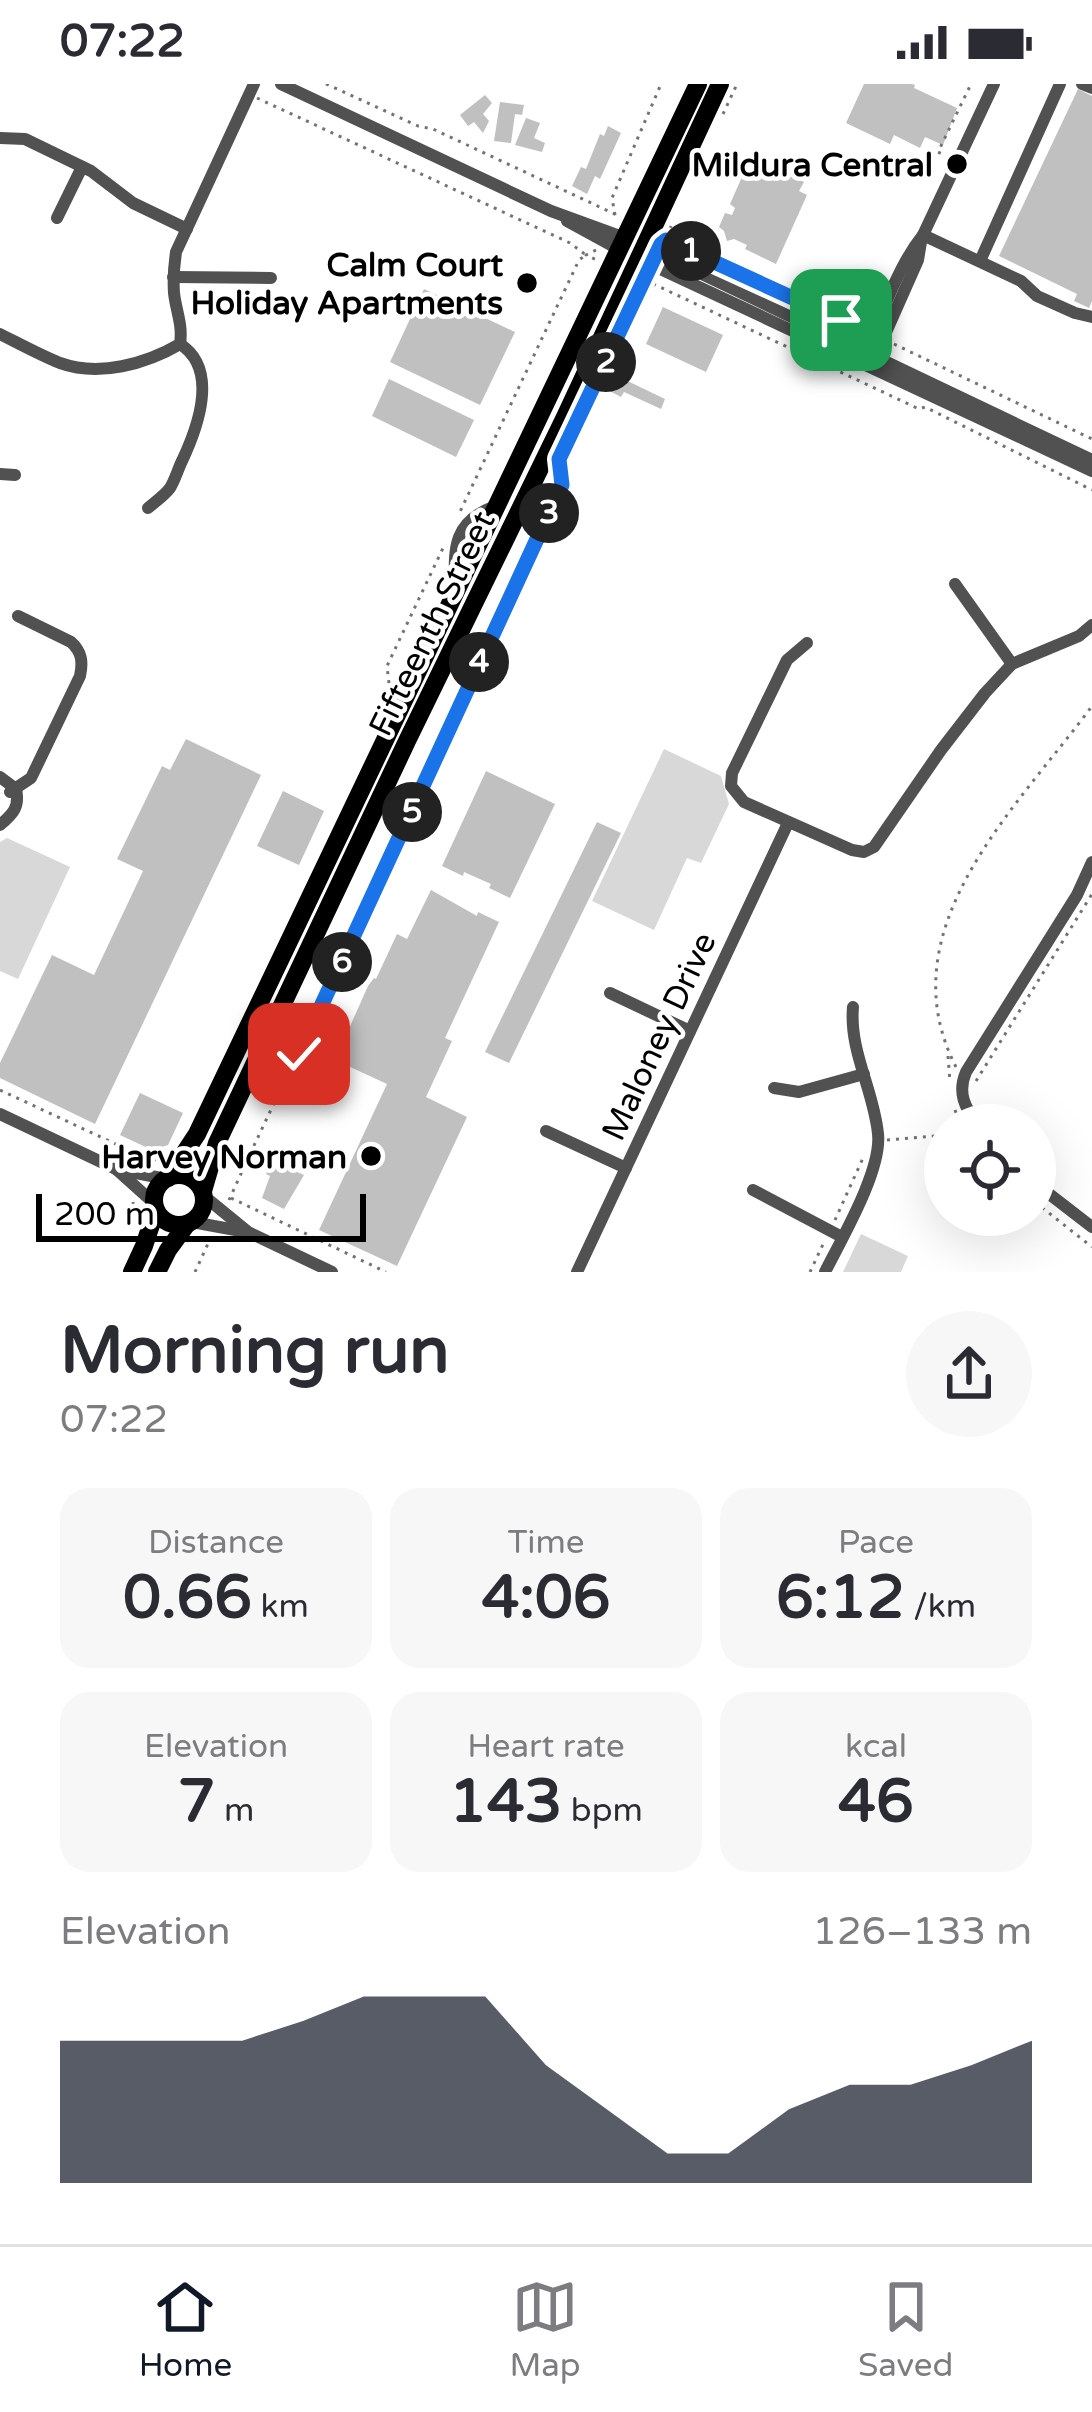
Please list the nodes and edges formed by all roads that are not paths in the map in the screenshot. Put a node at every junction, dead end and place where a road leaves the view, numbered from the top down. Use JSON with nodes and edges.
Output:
{"nodes":[{"id":1,"x":281,"y":84,"type":"edge"},
{"id":2,"x":698,"y":84,"type":"edge"},
{"id":3,"x":720,"y":84,"type":"edge"},
{"id":4,"x":994,"y":84,"type":"edge"},
{"id":5,"x":1060,"y":84,"type":"edge"},
{"id":6,"x":1082,"y":84,"type":"edge"},
{"id":7,"x":1092,"y":88,"type":"edge"},
{"id":8,"x":252,"y":89,"type":"edge"},
{"id":9,"x":0,"y":138,"type":"edge"},
{"id":10,"x":82,"y":167,"type":"junction"},
{"id":11,"x":57,"y":218,"type":"dead end"},
{"id":12,"x":187,"y":229,"type":"junction"},
{"id":13,"x":923,"y":235,"type":"junction"},
{"id":14,"x":622,"y":244,"type":"junction"},
{"id":15,"x":652,"y":249,"type":"junction"},
{"id":16,"x":980,"y":261,"type":"junction"},
{"id":17,"x":173,"y":278,"type":"junction"},
{"id":18,"x":272,"y":278,"type":"dead end"},
{"id":19,"x":1092,"y":317,"type":"edge"},
{"id":20,"x":0,"y":334,"type":"edge"},
{"id":21,"x":180,"y":344,"type":"junction"},
{"id":22,"x":868,"y":354,"type":"junction"},
{"id":23,"x":544,"y":406,"type":"junction"},
{"id":24,"x":565,"y":417,"type":"junction"},
{"id":25,"x":1092,"y":460,"type":"edge"},
{"id":26,"x":1092,"y":471,"type":"edge"},
{"id":27,"x":148,"y":508,"type":"dead end"},
{"id":28,"x":955,"y":584,"type":"dead end"},
{"id":29,"x":18,"y":616,"type":"dead end"},
{"id":30,"x":1092,"y":625,"type":"edge"},
{"id":31,"x":807,"y":643,"type":"dead end"},
{"id":32,"x":1012,"y":664,"type":"junction"},
{"id":33,"x":6,"y":785,"type":"edge"},
{"id":34,"x":3,"y":823,"type":"edge"},
{"id":35,"x":788,"y":823,"type":"junction"},
{"id":36,"x":340,"y":833,"type":"junction"},
{"id":37,"x":360,"y":843,"type":"junction"},
{"id":38,"x":1092,"y":862,"type":"edge"},
{"id":39,"x":610,"y":993,"type":"dead end"},
{"id":40,"x":854,"y":1006,"type":"dead end"},
{"id":41,"x":690,"y":1031,"type":"junction"},
{"id":42,"x":864,"y":1074,"type":"junction"},
{"id":43,"x":774,"y":1088,"type":"dead end"},
{"id":44,"x":960,"y":1104,"type":"edge"},
{"id":45,"x":0,"y":1114,"type":"edge"},
{"id":46,"x":546,"y":1131,"type":"dead end"},
{"id":47,"x":626,"y":1168,"type":"junction"},
{"id":48,"x":116,"y":1169,"type":"junction"},
{"id":49,"x":167,"y":1178,"type":"junction"},
{"id":50,"x":752,"y":1190,"type":"dead end"},
{"id":51,"x":203,"y":1194,"type":"junction"},
{"id":52,"x":1056,"y":1199,"type":"edge"},
{"id":53,"x":155,"y":1207,"type":"junction"},
{"id":54,"x":190,"y":1223,"type":"junction"},
{"id":55,"x":1092,"y":1227,"type":"edge"},
{"id":56,"x":248,"y":1232,"type":"junction"},
{"id":57,"x":836,"y":1234,"type":"junction"},
{"id":58,"x":161,"y":1269,"type":"edge"},
{"id":59,"x":132,"y":1272,"type":"edge"},
{"id":60,"x":332,"y":1272,"type":"edge"},
{"id":61,"x":577,"y":1272,"type":"edge"},
{"id":62,"x":825,"y":1272,"type":"edge"}],
"edges":[{"from":1,"to":14,"type":"street"},
{"from":2,"to":14,"type":"highway","name":"Fifteenth Street"},
{"from":3,"to":15,"type":"highway","name":"Fifteenth Street"},
{"from":4,"to":13,"type":"street"},
{"from":5,"to":16,"type":"street"},
{"from":6,"to":7,"type":"street"},
{"from":8,"to":12,"type":"street"},
{"from":9,"to":10,"type":"street"},
{"from":10,"to":11,"type":"street"},
{"from":10,"to":12,"type":"street"},
{"from":12,"to":17,"type":"street"},
{"from":13,"to":16,"type":"street"},
{"from":13,"to":22,"type":"street"},
{"from":14,"to":15,"type":"highway"},
{"from":14,"to":23,"type":"highway","name":"Fifteenth Street"},
{"from":15,"to":22,"type":"street"},
{"from":15,"to":24,"type":"highway","name":"Fifteenth Street"},
{"from":15,"to":26,"type":"street"},
{"from":16,"to":19,"type":"street"},
{"from":17,"to":18,"type":"street"},
{"from":17,"to":21,"type":"street"},
{"from":20,"to":21,"type":"street"},
{"from":21,"to":27,"type":"street"},
{"from":22,"to":25,"type":"street"},
{"from":23,"to":24,"type":"highway"},
{"from":23,"to":36,"type":"highway","name":"Fifteenth Street"},
{"from":24,"to":37,"type":"highway","name":"Fifteenth Street"},
{"from":28,"to":32,"type":"street"},
{"from":29,"to":33,"type":"street"},
{"from":30,"to":32,"type":"street"},
{"from":31,"to":35,"type":"street"},
{"from":32,"to":35,"type":"street"},
{"from":33,"to":34,"type":"street"},
{"from":35,"to":41,"type":"street","name":"Maloney Drive"},
{"from":36,"to":37,"type":"highway"},
{"from":36,"to":49,"type":"highway","name":"Fifteenth Street"},
{"from":37,"to":51,"type":"highway","name":"Fifteenth Street"},
{"from":38,"to":44,"type":"street"},
{"from":39,"to":41,"type":"street"},
{"from":40,"to":42,"type":"street"},
{"from":41,"to":47,"type":"street","name":"Maloney Drive"},
{"from":42,"to":43,"type":"street"},
{"from":42,"to":57,"type":"street"},
{"from":45,"to":48,"type":"street"},
{"from":46,"to":47,"type":"street"},
{"from":47,"to":61,"type":"street","name":"Maloney Drive"},
{"from":48,"to":49,"type":"street"},
{"from":48,"to":53,"type":"street"},
{"from":49,"to":51,"type":"highway"},
{"from":49,"to":53,"type":"highway"},
{"from":50,"to":57,"type":"street"},
{"from":51,"to":54,"type":"highway"},
{"from":51,"to":56,"type":"street"},
{"from":52,"to":55,"type":"street"},
{"from":53,"to":54,"type":"highway"},
{"from":53,"to":59,"type":"highway"},
{"from":54,"to":56,"type":"street"},
{"from":54,"to":58,"type":"highway"},
{"from":56,"to":60,"type":"street"},
{"from":57,"to":62,"type":"street"}]}
